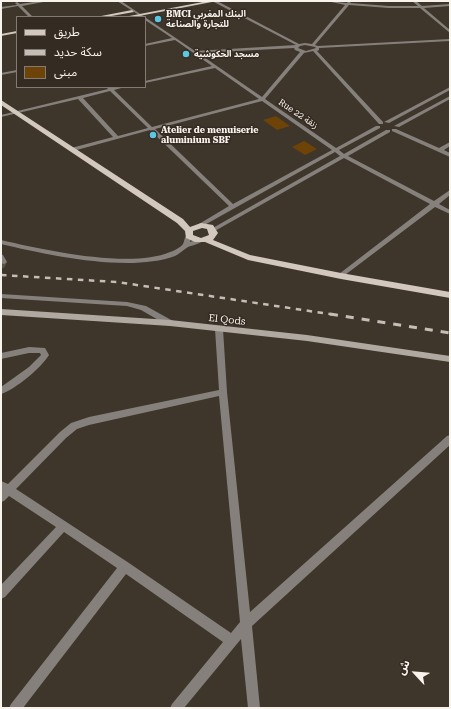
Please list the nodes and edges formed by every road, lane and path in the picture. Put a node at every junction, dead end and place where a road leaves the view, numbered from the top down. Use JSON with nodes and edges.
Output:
{"nodes":[{"id":1,"x":15,"y":1,"type":"edge"},
{"id":2,"x":47,"y":1,"type":"edge"},
{"id":3,"x":119,"y":1,"type":"edge"},
{"id":4,"x":187,"y":1,"type":"edge"},
{"id":5,"x":215,"y":1,"type":"edge"},
{"id":6,"x":329,"y":1,"type":"edge"},
{"id":7,"x":414,"y":1,"type":"edge"},
{"id":8,"x":349,"y":3,"type":"edge"},
{"id":9,"x":450,"y":5,"type":"edge"},
{"id":10,"x":20,"y":6,"type":"junction"},
{"id":11,"x":1,"y":8,"type":"edge"},
{"id":12,"x":422,"y":8,"type":"junction"},
{"id":13,"x":133,"y":11,"type":"junction"},
{"id":14,"x":30,"y":16,"type":"edge"},
{"id":15,"x":104,"y":16,"type":"edge"},
{"id":16,"x":143,"y":16,"type":"edge"},
{"id":17,"x":146,"y":18,"type":"edge"},
{"id":18,"x":16,"y":32,"type":"edge"},
{"id":19,"x":450,"y":32,"type":"edge"},
{"id":20,"x":1,"y":35,"type":"edge"},
{"id":21,"x":16,"y":37,"type":"edge"},
{"id":22,"x":175,"y":39,"type":"junction"},
{"id":23,"x":1,"y":40,"type":"edge"},
{"id":24,"x":450,"y":40,"type":"edge"},
{"id":25,"x":146,"y":45,"type":"edge"},
{"id":26,"x":313,"y":45,"type":"junction"},
{"id":27,"x":297,"y":46,"type":"junction"},
{"id":28,"x":317,"y":49,"type":"junction"},
{"id":29,"x":194,"y":52,"type":"junction"},
{"id":30,"x":302,"y":52,"type":"junction"},
{"id":31,"x":215,"y":67,"type":"junction"},
{"id":32,"x":16,"y":71,"type":"edge"},
{"id":33,"x":1,"y":74,"type":"edge"},
{"id":34,"x":146,"y":82,"type":"edge"},
{"id":35,"x":109,"y":88,"type":"edge"},
{"id":36,"x":450,"y":88,"type":"edge"},
{"id":37,"x":79,"y":97,"type":"junction"},
{"id":38,"x":450,"y":97,"type":"edge"},
{"id":39,"x":262,"y":100,"type":"junction"},
{"id":40,"x":1,"y":102,"type":"edge"},
{"id":41,"x":16,"y":113,"type":"junction"},
{"id":42,"x":1,"y":116,"type":"edge"},
{"id":43,"x":382,"y":124,"type":"junction"},
{"id":44,"x":150,"y":129,"type":"junction"},
{"id":45,"x":393,"y":129,"type":"junction"},
{"id":46,"x":116,"y":137,"type":"junction"},
{"id":47,"x":450,"y":144,"type":"edge"},
{"id":48,"x":73,"y":149,"type":"junction"},
{"id":49,"x":336,"y":150,"type":"junction"},
{"id":50,"x":440,"y":150,"type":"junction"},
{"id":51,"x":450,"y":155,"type":"edge"},
{"id":52,"x":344,"y":156,"type":"junction"},
{"id":53,"x":450,"y":192,"type":"edge"},
{"id":54,"x":434,"y":204,"type":"junction"},
{"id":55,"x":233,"y":207,"type":"junction"},
{"id":56,"x":450,"y":212,"type":"edge"},
{"id":57,"x":194,"y":229,"type":"junction"},
{"id":58,"x":208,"y":236,"type":"junction"},
{"id":59,"x":1,"y":242,"type":"edge"},
{"id":60,"x":185,"y":246,"type":"junction"},
{"id":61,"x":342,"y":276,"type":"junction"},
{"id":62,"x":450,"y":295,"type":"edge"},
{"id":63,"x":1,"y":296,"type":"edge"},
{"id":64,"x":2,"y":313,"type":"edge"},
{"id":65,"x":170,"y":323,"type":"junction"},
{"id":66,"x":219,"y":329,"type":"junction"},
{"id":67,"x":1,"y":356,"type":"edge"},
{"id":68,"x":450,"y":359,"type":"edge"},
{"id":69,"x":1,"y":391,"type":"edge"},
{"id":70,"x":223,"y":392,"type":"junction"},
{"id":71,"x":450,"y":439,"type":"edge"},
{"id":72,"x":4,"y":491,"type":"edge"},
{"id":73,"x":63,"y":526,"type":"junction"},
{"id":74,"x":125,"y":567,"type":"junction"},
{"id":75,"x":1,"y":593,"type":"edge"},
{"id":76,"x":246,"y":624,"type":"junction"},
{"id":77,"x":232,"y":641,"type":"junction"},
{"id":78,"x":15,"y":708,"type":"edge"},
{"id":79,"x":176,"y":708,"type":"edge"},
{"id":80,"x":254,"y":708,"type":"edge"}],
"edges":[{"from":1,"to":10,"type":"street"},
{"from":2,"to":10,"type":"street"},
{"from":3,"to":13,"type":"street","name":"Rue 22 زنقة"},
{"from":4,"to":13,"type":"main road"},
{"from":5,"to":16,"type":"main road"},
{"from":5,"to":27,"type":"street"},
{"from":6,"to":8,"type":"street"},
{"from":7,"to":12,"type":"street"},
{"from":8,"to":12,"type":"street"},
{"from":8,"to":26,"type":"street"},
{"from":9,"to":12,"type":"street"},
{"from":10,"to":11,"type":"street"},
{"from":10,"to":14,"type":"street"},
{"from":12,"to":19,"type":"street"},
{"from":13,"to":15,"type":"main road"},
{"from":13,"to":16,"type":"street","name":"Rue 22 زنقة"},
{"from":17,"to":22,"type":"street","name":"Rue 22 زنقة"},
{"from":18,"to":20,"type":"main road"},
{"from":21,"to":23,"type":"main road"},
{"from":22,"to":25,"type":"street"},
{"from":22,"to":29,"type":"street","name":"Rue 22 زنقة"},
{"from":24,"to":28,"type":"street"},
{"from":26,"to":27,"type":"street"},
{"from":26,"to":28,"type":"street"},
{"from":27,"to":29,"type":"street"},
{"from":27,"to":30,"type":"street"},
{"from":28,"to":30,"type":"street"},
{"from":28,"to":43,"type":"street"},
{"from":29,"to":31,"type":"street","name":"Rue 22 زنقة"},
{"from":30,"to":39,"type":"street"},
{"from":31,"to":34,"type":"street"},
{"from":31,"to":39,"type":"street","name":"Rue 22 زنقة"},
{"from":32,"to":33,"type":"street"},
{"from":35,"to":37,"type":"street"},
{"from":35,"to":44,"type":"street"},
{"from":36,"to":43,"type":"street"},
{"from":37,"to":41,"type":"street"},
{"from":37,"to":46,"type":"street"},
{"from":38,"to":45,"type":"street"},
{"from":39,"to":44,"type":"street"},
{"from":39,"to":49,"type":"street","name":"Rue 22 زنقة"},
{"from":40,"to":41,"type":"main road"},
{"from":41,"to":42,"type":"street"},
{"from":41,"to":48,"type":"main road"},
{"from":43,"to":45,"type":"street"},
{"from":43,"to":45,"type":"street"},
{"from":43,"to":49,"type":"street"},
{"from":44,"to":46,"type":"street"},
{"from":44,"to":55,"type":"street"},
{"from":45,"to":50,"type":"street"},
{"from":45,"to":52,"type":"street"},
{"from":46,"to":48,"type":"street"},
{"from":47,"to":50,"type":"street"},
{"from":48,"to":57,"type":"main road"},
{"from":49,"to":52,"type":"street","name":"Rue 22 زنقة"},
{"from":49,"to":55,"type":"street"},
{"from":50,"to":51,"type":"street"},
{"from":52,"to":54,"type":"street","name":"Rue 22 زنقة"},
{"from":52,"to":58,"type":"street"},
{"from":53,"to":54,"type":"street"},
{"from":54,"to":56,"type":"street","name":"Rue 22 زنقة"},
{"from":54,"to":61,"type":"street"},
{"from":55,"to":57,"type":"street"},
{"from":57,"to":58,"type":"main road"},
{"from":57,"to":58,"type":"main road"},
{"from":57,"to":60,"type":"street"},
{"from":58,"to":60,"type":"street"},
{"from":58,"to":61,"type":"main road"},
{"from":59,"to":60,"type":"street"},
{"from":61,"to":62,"type":"main road"},
{"from":63,"to":65,"type":"street"},
{"from":64,"to":65,"type":"street","name":"El Qods"},
{"from":65,"to":66,"type":"street","name":"El Qods"},
{"from":66,"to":68,"type":"street","name":"El Qods"},
{"from":66,"to":70,"type":"street"},
{"from":67,"to":69,"type":"street"},
{"from":70,"to":72,"type":"street"},
{"from":70,"to":76,"type":"street"},
{"from":71,"to":76,"type":"street"},
{"from":72,"to":73,"type":"street"},
{"from":73,"to":74,"type":"street"},
{"from":73,"to":75,"type":"street"},
{"from":74,"to":77,"type":"street"},
{"from":74,"to":78,"type":"street"},
{"from":76,"to":77,"type":"street"},
{"from":76,"to":80,"type":"street"},
{"from":77,"to":79,"type":"street"}]}
